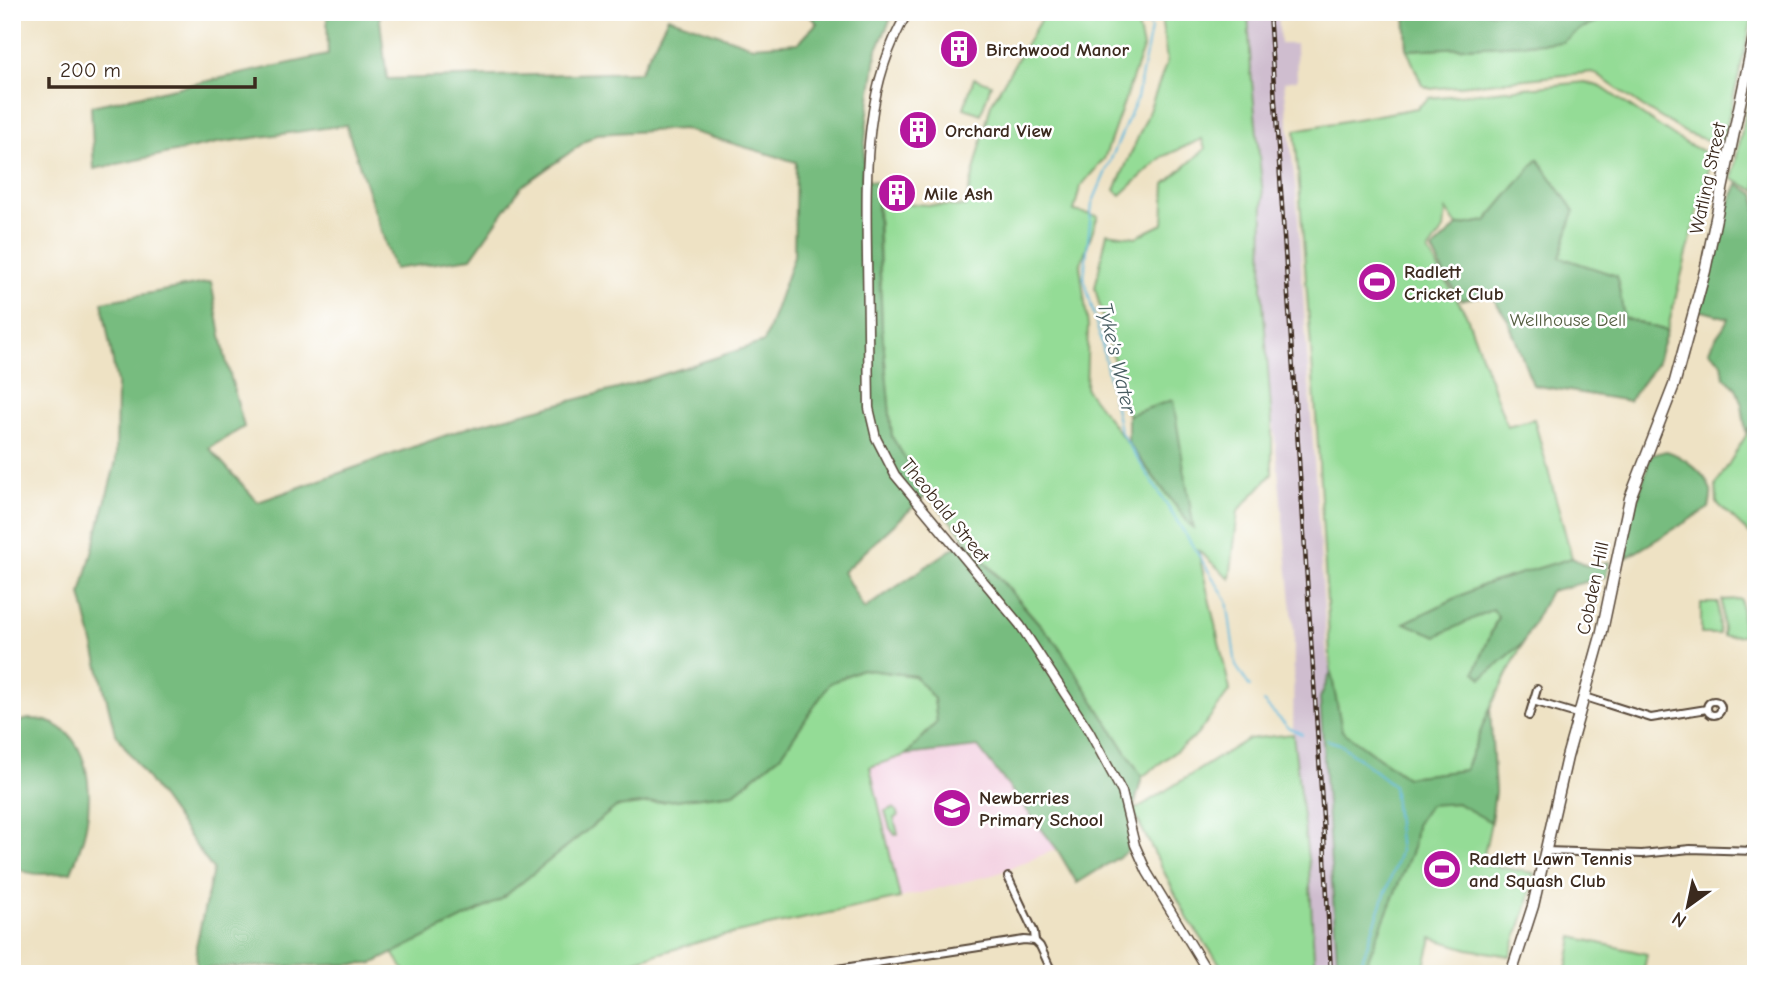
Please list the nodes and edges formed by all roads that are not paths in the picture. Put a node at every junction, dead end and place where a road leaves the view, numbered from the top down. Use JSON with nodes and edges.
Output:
{"nodes":[{"id":1,"x":908,"y":12,"type":"edge"},
{"id":2,"x":1756,"y":26,"type":"edge"},
{"id":3,"x":1686,"y":336,"type":"joint"},
{"id":4,"x":1536,"y":689,"type":"dead end"},
{"id":5,"x":1585,"y":697,"type":"junction"},
{"id":6,"x":1533,"y":701,"type":"junction"},
{"id":7,"x":1707,"y":709,"type":"dead end"},
{"id":8,"x":1580,"y":715,"type":"junction"},
{"id":9,"x":1529,"y":716,"type":"dead end"},
{"id":10,"x":1545,"y":851,"type":"junction"},
{"id":11,"x":1756,"y":851,"type":"edge"},
{"id":12,"x":1008,"y":877,"type":"dead end"},
{"id":13,"x":1035,"y":941,"type":"junction"},
{"id":14,"x":281,"y":974,"type":"edge"},
{"id":15,"x":381,"y":974,"type":"edge"},
{"id":16,"x":805,"y":974,"type":"edge"},
{"id":17,"x":1053,"y":974,"type":"edge"},
{"id":18,"x":1209,"y":974,"type":"edge"},
{"id":19,"x":1511,"y":974,"type":"edge"}],
"edges":[{"from":1,"to":18,"type":"street","name":"Theobald Street"},
{"from":2,"to":3,"type":"main road","name":"Watling Street"},
{"from":3,"to":5,"type":"main road","name":"Cobden Hill"},
{"from":4,"to":6,"type":"street"},
{"from":5,"to":7,"type":"street"},
{"from":5,"to":8,"type":"main road","name":"Cobden Hill"},
{"from":6,"to":8,"type":"street"},
{"from":6,"to":9,"type":"street"},
{"from":8,"to":10,"type":"main road","name":"Cobden Hill"},
{"from":10,"to":11,"type":"street"},
{"from":10,"to":19,"type":"main road"},
{"from":12,"to":13,"type":"street"},
{"from":13,"to":16,"type":"street"},
{"from":13,"to":17,"type":"street"},
{"from":14,"to":15,"type":"street"}]}
